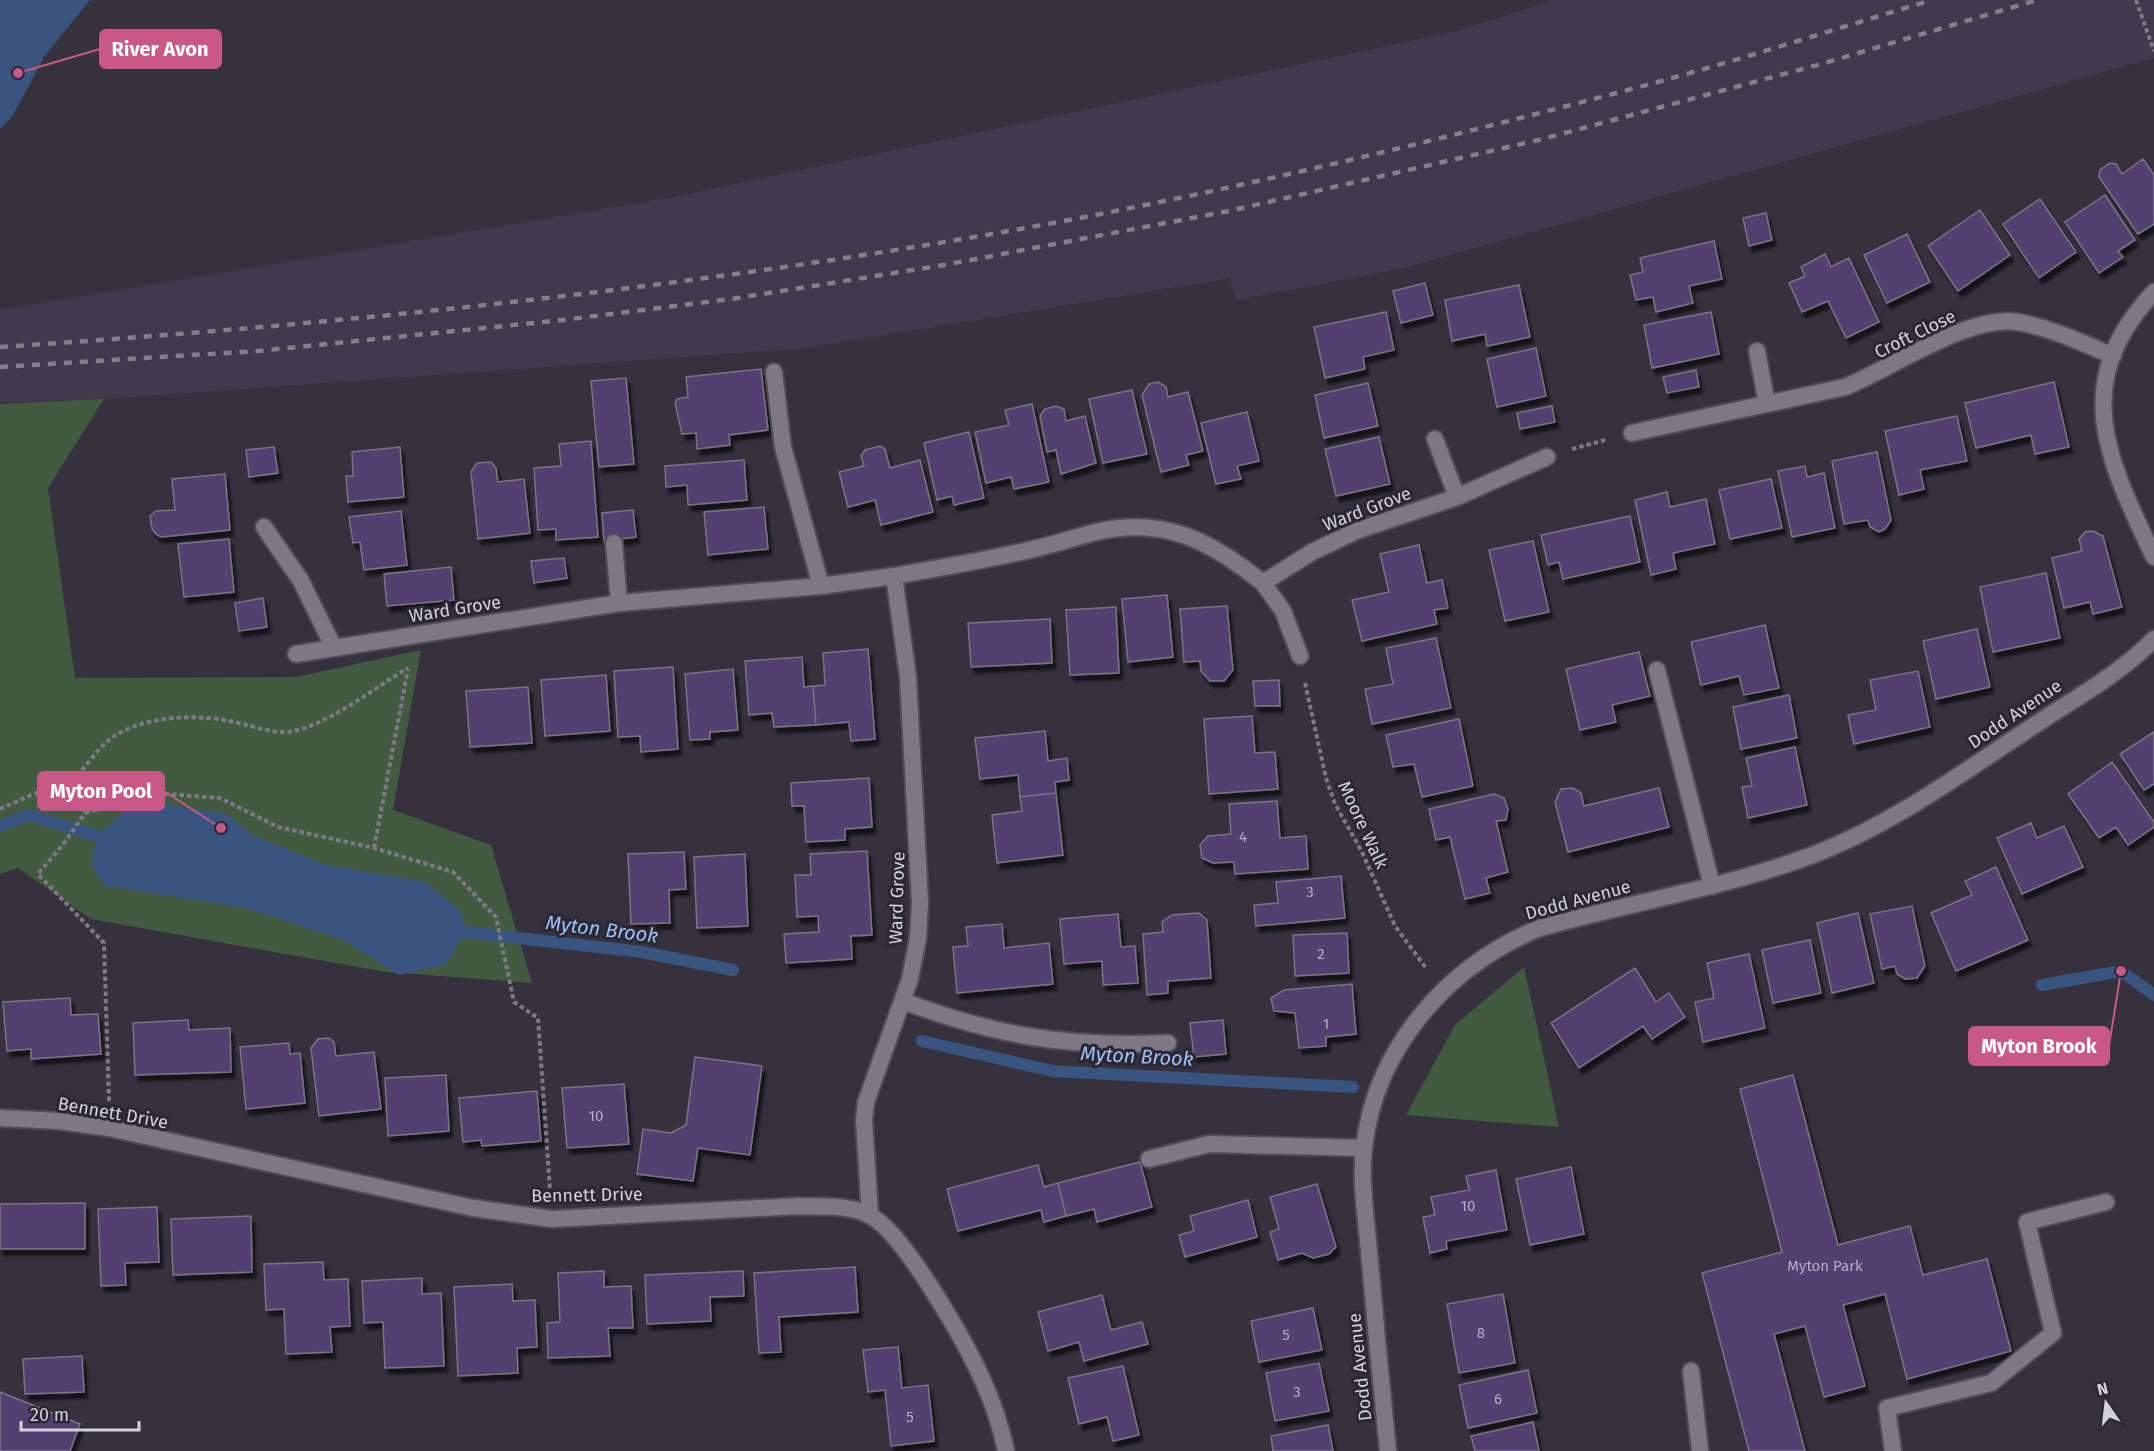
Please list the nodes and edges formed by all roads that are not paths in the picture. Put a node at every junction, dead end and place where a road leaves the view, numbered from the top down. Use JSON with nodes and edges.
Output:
{"nodes":[{"id":1,"x":2154,"y":292,"type":"edge"},
{"id":2,"x":1757,"y":351,"type":"dead end"},
{"id":3,"x":2113,"y":356,"type":"junction"},
{"id":4,"x":774,"y":372,"type":"dead end"},
{"id":5,"x":1767,"y":404,"type":"junction"},
{"id":6,"x":1632,"y":433,"type":"road end"},
{"id":7,"x":1435,"y":439,"type":"dead end"},
{"id":8,"x":1547,"y":457,"type":"road end"},
{"id":9,"x":1457,"y":497,"type":"junction"},
{"id":10,"x":264,"y":527,"type":"dead end"},
{"id":11,"x":614,"y":543,"type":"dead end"},
{"id":12,"x":2154,"y":557,"type":"edge"},
{"id":13,"x":894,"y":576,"type":"junction"},
{"id":14,"x":1263,"y":583,"type":"junction"},
{"id":15,"x":821,"y":586,"type":"junction"},
{"id":16,"x":619,"y":603,"type":"junction"},
{"id":17,"x":2154,"y":639,"type":"edge"},
{"id":18,"x":334,"y":648,"type":"junction"},
{"id":19,"x":296,"y":654,"type":"dead end"},
{"id":20,"x":1299,"y":656,"type":"road end"},
{"id":21,"x":1657,"y":670,"type":"dead end"},
{"id":22,"x":1712,"y":886,"type":"junction"},
{"id":23,"x":903,"y":1001,"type":"junction"},
{"id":24,"x":1168,"y":1043,"type":"dead end"},
{"id":25,"x":0,"y":1118,"type":"edge"},
{"id":26,"x":1364,"y":1148,"type":"junction"},
{"id":27,"x":1149,"y":1159,"type":"dead end"},
{"id":28,"x":2106,"y":1203,"type":"dead end"},
{"id":29,"x":870,"y":1215,"type":"junction"},
{"id":30,"x":1690,"y":1371,"type":"dead end"},
{"id":31,"x":1006,"y":1451,"type":"edge"},
{"id":32,"x":1388,"y":1451,"type":"edge"},
{"id":33,"x":1700,"y":1451,"type":"edge"},
{"id":34,"x":1893,"y":1451,"type":"edge"}],
"edges":[{"from":1,"to":3,"type":"street"},
{"from":2,"to":5,"type":"street"},
{"from":3,"to":5,"type":"street","name":"Croft Close"},
{"from":3,"to":12,"type":"street"},
{"from":4,"to":15,"type":"street"},
{"from":5,"to":6,"type":"street","name":"Croft Close"},
{"from":7,"to":9,"type":"street"},
{"from":8,"to":9,"type":"street","name":"Ward Grove"},
{"from":9,"to":14,"type":"street","name":"Ward Grove"},
{"from":10,"to":18,"type":"street"},
{"from":11,"to":16,"type":"street"},
{"from":13,"to":14,"type":"street","name":"Ward Grove"},
{"from":13,"to":15,"type":"street","name":"Ward Grove"},
{"from":13,"to":23,"type":"street","name":"Ward Grove"},
{"from":14,"to":20,"type":"street","name":"Ward Grove"},
{"from":15,"to":16,"type":"street","name":"Ward Grove"},
{"from":16,"to":18,"type":"street","name":"Ward Grove"},
{"from":17,"to":22,"type":"street","name":"Dodd Avenue"},
{"from":18,"to":19,"type":"street","name":"Ward Grove"},
{"from":21,"to":22,"type":"street"},
{"from":22,"to":26,"type":"street","name":"Dodd Avenue"},
{"from":23,"to":24,"type":"street"},
{"from":23,"to":29,"type":"street","name":"Ward Grove"},
{"from":25,"to":29,"type":"street","name":"Bennett Drive"},
{"from":26,"to":27,"type":"street"},
{"from":26,"to":32,"type":"street","name":"Dodd Avenue"},
{"from":28,"to":34,"type":"street"},
{"from":29,"to":31,"type":"street","name":"Bennett Drive"},
{"from":30,"to":33,"type":"street"}]}
